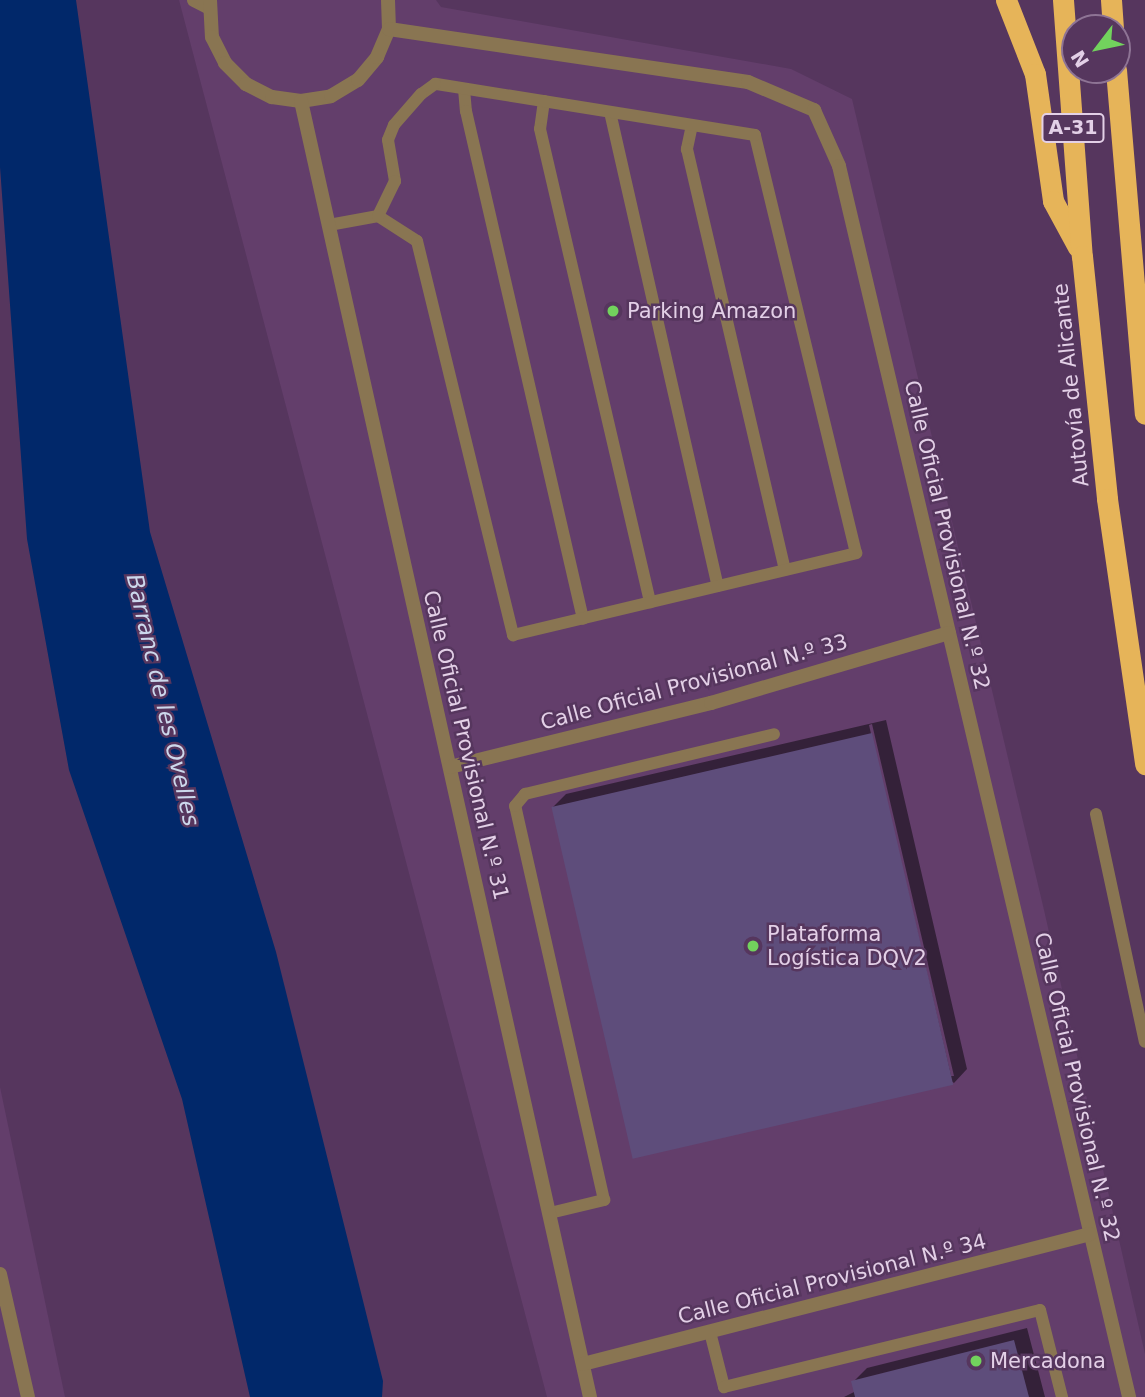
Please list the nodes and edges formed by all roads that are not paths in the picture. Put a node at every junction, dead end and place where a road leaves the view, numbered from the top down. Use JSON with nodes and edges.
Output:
{"nodes":[{"id":1,"x":194,"y":0,"type":"edge"},
{"id":2,"x":388,"y":0,"type":"edge"},
{"id":3,"x":1006,"y":0,"type":"edge"},
{"id":4,"x":1063,"y":0,"type":"edge"},
{"id":5,"x":209,"y":4,"type":"edge"},
{"id":6,"x":388,"y":29,"type":"junction"},
{"id":7,"x":1117,"y":84,"type":"edge"},
{"id":8,"x":464,"y":89,"type":"junction"},
{"id":9,"x":301,"y":101,"type":"junction"},
{"id":10,"x":544,"y":101,"type":"junction"},
{"id":11,"x":610,"y":112,"type":"junction"},
{"id":12,"x":692,"y":125,"type":"junction"},
{"id":13,"x":378,"y":216,"type":"junction"},
{"id":14,"x":329,"y":225,"type":"junction"},
{"id":15,"x":1083,"y":256,"type":"junction"},
{"id":16,"x":1145,"y":414,"type":"edge"},
{"id":17,"x":785,"y":570,"type":"junction"},
{"id":18,"x":718,"y":586,"type":"junction"},
{"id":19,"x":650,"y":603,"type":"junction"},
{"id":20,"x":583,"y":619,"type":"junction"},
{"id":21,"x":948,"y":633,"type":"junction"},
{"id":22,"x":774,"y":734,"type":"dead end"},
{"id":23,"x":1145,"y":764,"type":"edge"},
{"id":24,"x":450,"y":767,"type":"junction"},
{"id":25,"x":1096,"y":814,"type":"dead end"},
{"id":26,"x":1145,"y":1042,"type":"edge"},
{"id":27,"x":550,"y":1213,"type":"junction"},
{"id":28,"x":1090,"y":1234,"type":"junction"},
{"id":29,"x":0,"y":1274,"type":"edge"},
{"id":30,"x":710,"y":1332,"type":"junction"},
{"id":31,"x":583,"y":1364,"type":"junction"},
{"id":32,"x":29,"y":1397,"type":"edge"},
{"id":33,"x":590,"y":1397,"type":"edge"},
{"id":34,"x":1062,"y":1397,"type":"edge"},
{"id":35,"x":1129,"y":1397,"type":"edge"}],
"edges":[{"from":1,"to":5,"type":"street"},
{"from":2,"to":6,"type":"street"},
{"from":3,"to":15,"type":"highway"},
{"from":4,"to":15,"type":"highway","name":"Autovía de Alicante","number":"A-31"},
{"from":5,"to":9,"type":"street"},
{"from":6,"to":9,"type":"street"},
{"from":6,"to":21,"type":"street","name":"Calle Oficial Provisional N.º 32"},
{"from":7,"to":16,"type":"highway","number":"A-31"},
{"from":8,"to":10,"type":"lane"},
{"from":8,"to":13,"type":"lane"},
{"from":8,"to":20,"type":"lane"},
{"from":9,"to":14,"type":"street","name":"Calle Oficial Provisional N.º 31"},
{"from":10,"to":11,"type":"lane"},
{"from":10,"to":19,"type":"lane"},
{"from":11,"to":12,"type":"lane"},
{"from":11,"to":18,"type":"lane"},
{"from":12,"to":17,"type":"lane"},
{"from":12,"to":17,"type":"lane"},
{"from":13,"to":14,"type":"lane"},
{"from":13,"to":20,"type":"lane"},
{"from":14,"to":24,"type":"street","name":"Calle Oficial Provisional N.º 31"},
{"from":15,"to":23,"type":"highway","name":"Autovía de Alicante","number":"A-31"},
{"from":17,"to":18,"type":"lane"},
{"from":18,"to":19,"type":"lane"},
{"from":19,"to":20,"type":"lane"},
{"from":21,"to":24,"type":"street","name":"Calle Oficial Provisional N.º 33"},
{"from":21,"to":28,"type":"street","name":"Calle Oficial Provisional N.º 32"},
{"from":22,"to":27,"type":"lane"},
{"from":24,"to":27,"type":"street","name":"Calle Oficial Provisional N.º 31"},
{"from":25,"to":26,"type":"lane"},
{"from":27,"to":31,"type":"street","name":"Calle Oficial Provisional N.º 31"},
{"from":28,"to":30,"type":"street","name":"Calle Oficial Provisional N.º 34"},
{"from":28,"to":35,"type":"street","name":"Calle Oficial Provisional N.º 32"},
{"from":29,"to":32,"type":"street"},
{"from":30,"to":31,"type":"street","name":"Calle Oficial Provisional N.º 34"},
{"from":30,"to":34,"type":"lane"},
{"from":31,"to":33,"type":"street","name":"Calle Oficial Provisional N.º 31"}]}
